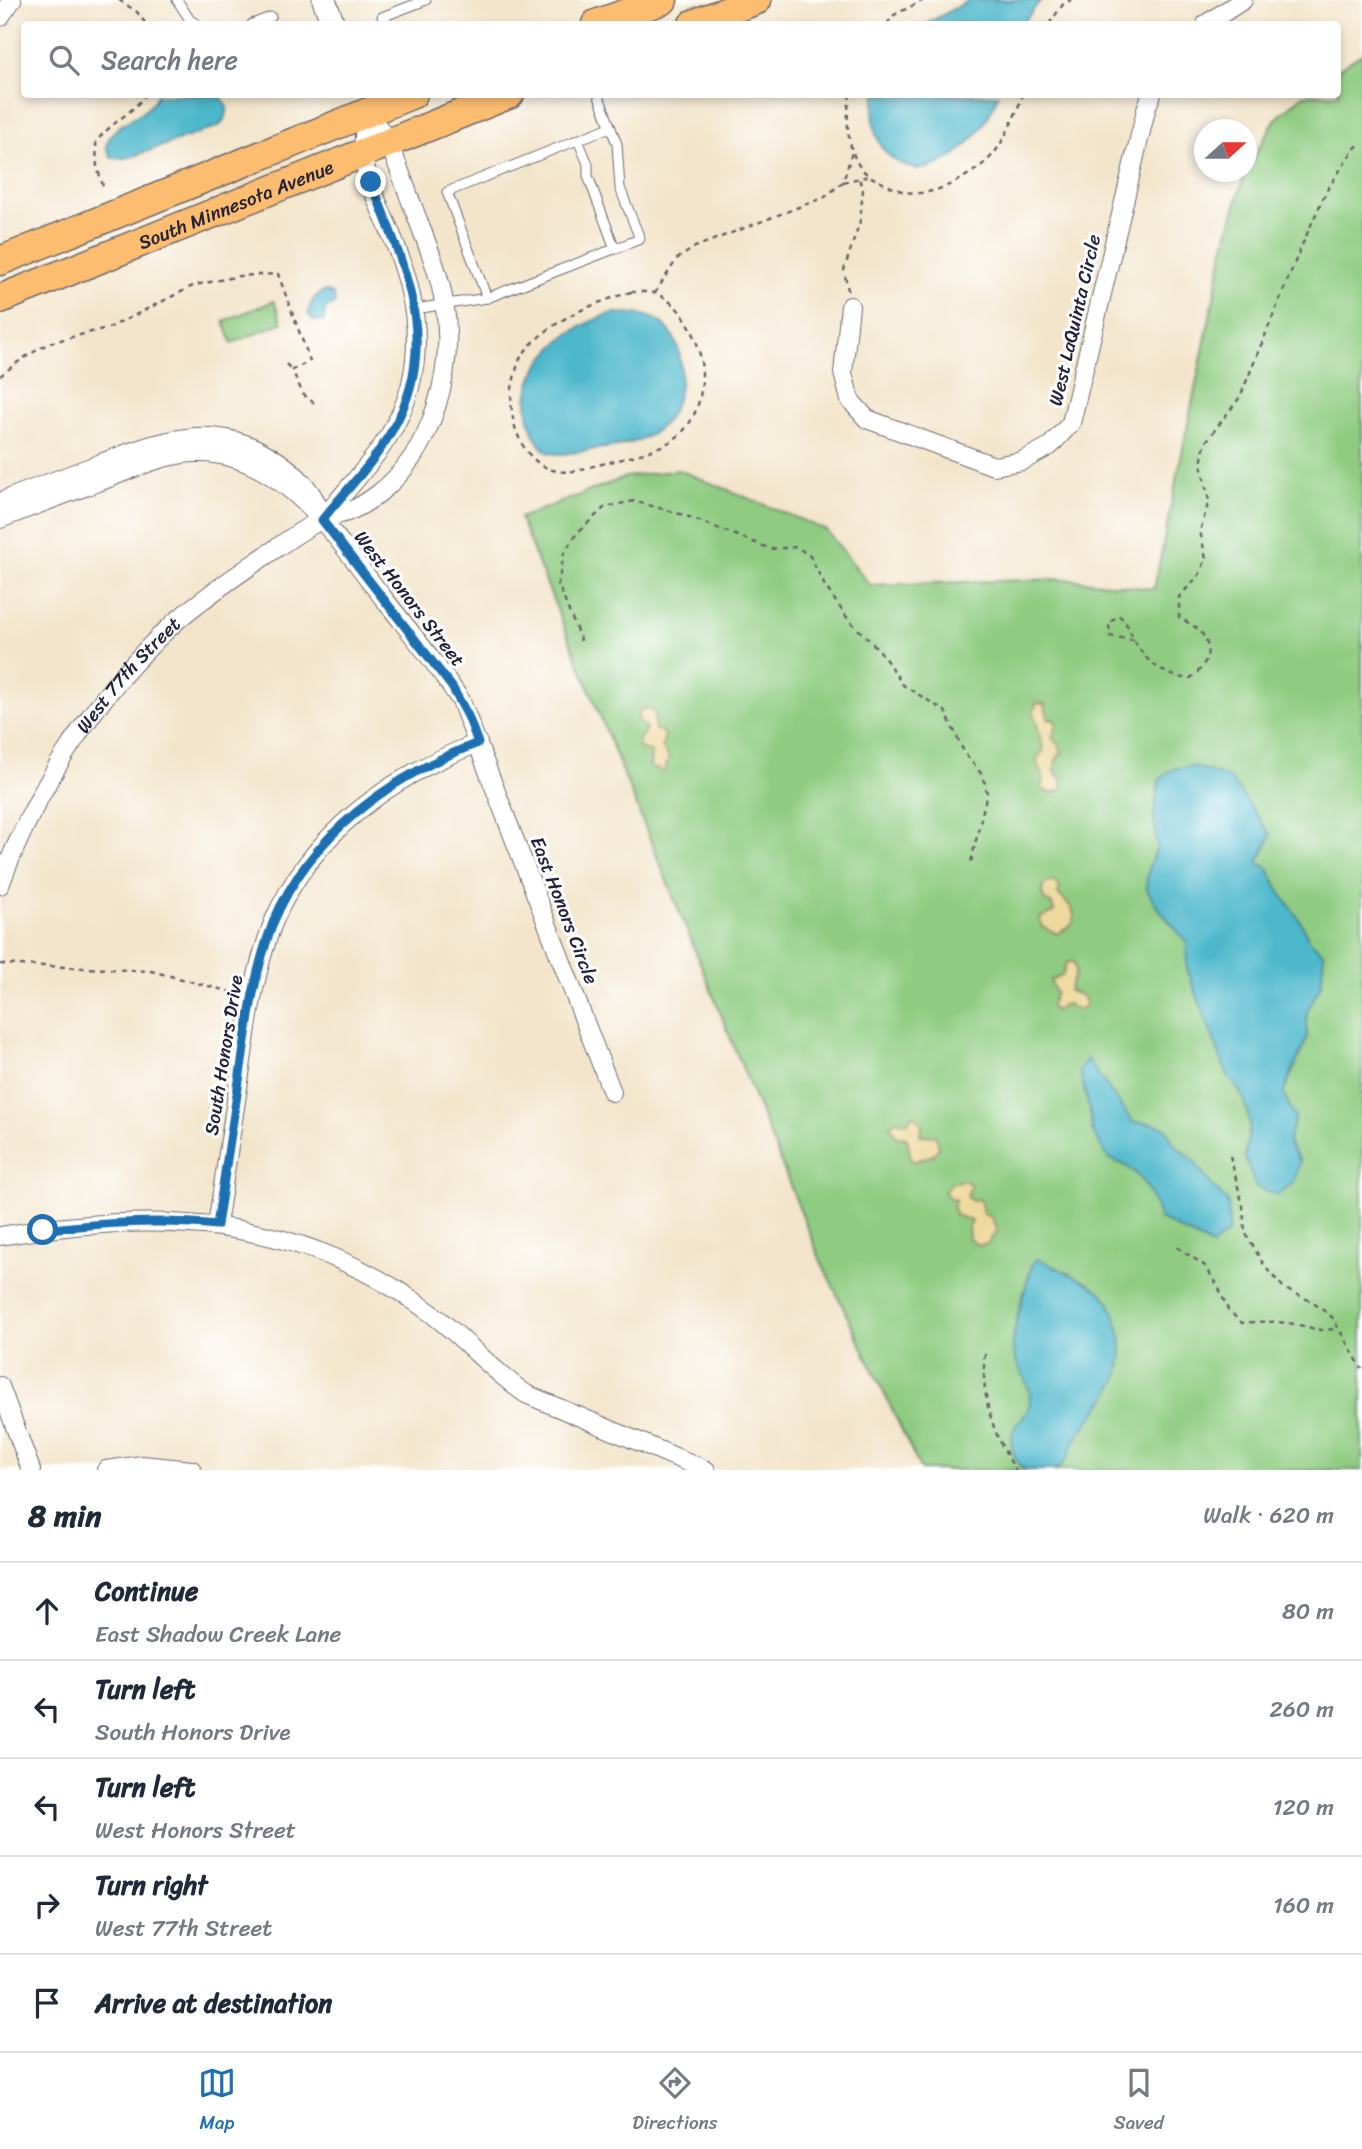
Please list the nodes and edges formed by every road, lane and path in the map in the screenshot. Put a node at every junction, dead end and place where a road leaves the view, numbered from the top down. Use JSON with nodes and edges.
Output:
{"nodes":[{"id":1,"x":119,"y":0,"type":"edge"},
{"id":2,"x":177,"y":0,"type":"edge"},
{"id":3,"x":324,"y":0,"type":"edge"},
{"id":4,"x":426,"y":0,"type":"edge"},
{"id":5,"x":663,"y":0,"type":"edge"},
{"id":6,"x":924,"y":0,"type":"edge"},
{"id":7,"x":1071,"y":0,"type":"edge"},
{"id":8,"x":1243,"y":0,"type":"edge"},
{"id":9,"x":747,"y":4,"type":"edge"},
{"id":10,"x":271,"y":17,"type":"dead end"},
{"id":11,"x":383,"y":17,"type":"dead end"},
{"id":12,"x":144,"y":21,"type":"edge"},
{"id":13,"x":192,"y":21,"type":"edge"},
{"id":14,"x":260,"y":21,"type":"edge"},
{"id":15,"x":332,"y":21,"type":"edge"},
{"id":16,"x":604,"y":21,"type":"edge"},
{"id":17,"x":701,"y":21,"type":"edge"},
{"id":18,"x":889,"y":21,"type":"edge"},
{"id":19,"x":1050,"y":21,"type":"edge"},
{"id":20,"x":1211,"y":21,"type":"edge"},
{"id":21,"x":143,"y":98,"type":"edge"},
{"id":22,"x":393,"y":98,"type":"edge"},
{"id":23,"x":500,"y":98,"type":"edge"},
{"id":24,"x":599,"y":98,"type":"edge"},
{"id":25,"x":849,"y":98,"type":"edge"},
{"id":26,"x":1022,"y":98,"type":"edge"},
{"id":27,"x":1150,"y":98,"type":"edge"},
{"id":28,"x":363,"y":104,"type":"edge"},
{"id":29,"x":610,"y":127,"type":"junction"},
{"id":30,"x":578,"y":140,"type":"junction"},
{"id":31,"x":1362,"y":142,"type":"edge"},
{"id":32,"x":375,"y":148,"type":"junction"},
{"id":33,"x":853,"y":149,"type":"junction"},
{"id":34,"x":869,"y":176,"type":"junction"},
{"id":35,"x":859,"y":178,"type":"junction"},
{"id":36,"x":843,"y":182,"type":"junction"},
{"id":37,"x":103,"y":186,"type":"dead end"},
{"id":38,"x":615,"y":249,"type":"junction"},
{"id":39,"x":0,"y":261,"type":"edge"},
{"id":40,"x":655,"y":293,"type":"junction"},
{"id":41,"x":487,"y":298,"type":"junction"},
{"id":42,"x":0,"y":299,"type":"edge"},
{"id":43,"x":445,"y":304,"type":"junction"},
{"id":44,"x":850,"y":306,"type":"joint"},
{"id":45,"x":415,"y":309,"type":"junction"},
{"id":46,"x":286,"y":364,"type":"dead end"},
{"id":47,"x":292,"y":370,"type":"junction"},
{"id":48,"x":0,"y":376,"type":"edge"},
{"id":49,"x":314,"y":403,"type":"dead end"},
{"id":50,"x":0,"y":502,"type":"edge"},
{"id":51,"x":0,"y":519,"type":"edge"},
{"id":52,"x":322,"y":520,"type":"junction"},
{"id":53,"x":1134,"y":640,"type":"junction"},
{"id":54,"x":581,"y":641,"type":"dead end"},
{"id":55,"x":478,"y":743,"type":"junction"},
{"id":56,"x":4,"y":845,"type":"edge"},
{"id":57,"x":971,"y":862,"type":"dead end"},
{"id":58,"x":0,"y":885,"type":"edge"},
{"id":59,"x":0,"y":964,"type":"edge"},
{"id":60,"x":252,"y":998,"type":"junction"},
{"id":61,"x":612,"y":1092,"type":"dead end"},
{"id":62,"x":1230,"y":1156,"type":"dead end"},
{"id":63,"x":217,"y":1225,"type":"junction"},
{"id":64,"x":0,"y":1236,"type":"edge"},
{"id":65,"x":1177,"y":1247,"type":"dead end"},
{"id":66,"x":1338,"y":1328,"type":"junction"},
{"id":67,"x":985,"y":1354,"type":"dead end"},
{"id":68,"x":1362,"y":1369,"type":"edge"},
{"id":69,"x":0,"y":1386,"type":"edge"},
{"id":70,"x":31,"y":1470,"type":"edge"},
{"id":71,"x":106,"y":1470,"type":"edge"},
{"id":72,"x":192,"y":1470,"type":"edge"},
{"id":73,"x":706,"y":1470,"type":"edge"},
{"id":74,"x":1016,"y":1470,"type":"edge"}],
"edges":[{"from":1,"to":12,"type":"path"},
{"from":2,"to":13,"type":"lane"},
{"from":3,"to":15,"type":"street"},
{"from":4,"to":11,"type":"lane"},
{"from":5,"to":16,"type":"main road"},
{"from":6,"to":18,"type":"path"},
{"from":7,"to":19,"type":"path"},
{"from":8,"to":20,"type":"street"},
{"from":9,"to":17,"type":"main road"},
{"from":10,"to":14,"type":"lane"},
{"from":21,"to":37,"type":"path"},
{"from":22,"to":28,"type":"main road","name":"South Minnesota Avenue"},
{"from":23,"to":32,"type":"main road","name":"South Minnesota Avenue"},
{"from":24,"to":29,"type":"lane"},
{"from":25,"to":33,"type":"path"},
{"from":26,"to":34,"type":"path"},
{"from":27,"to":44,"type":"street","name":"West LaQuinta Circle"},
{"from":28,"to":32,"type":"street","name":"West 77th Street"},
{"from":28,"to":32,"type":"street","name":"West 77th Street"},
{"from":28,"to":39,"type":"main road","name":"South Minnesota Avenue"},
{"from":29,"to":30,"type":"lane"},
{"from":29,"to":38,"type":"lane"},
{"from":30,"to":38,"type":"lane"},
{"from":30,"to":41,"type":"lane"},
{"from":31,"to":53,"type":"path"},
{"from":32,"to":42,"type":"main road","name":"South Minnesota Avenue"},
{"from":32,"to":43,"type":"street","name":"West 77th Street"},
{"from":32,"to":45,"type":"street","name":"West 77th Street"},
{"from":33,"to":34,"type":"path"},
{"from":33,"to":36,"type":"path"},
{"from":34,"to":35,"type":"path"},
{"from":35,"to":36,"type":"path"},
{"from":35,"to":44,"type":"path"},
{"from":36,"to":40,"type":"path"},
{"from":38,"to":41,"type":"lane"},
{"from":40,"to":40,"type":"path"},
{"from":41,"to":43,"type":"lane"},
{"from":43,"to":45,"type":"lane"},
{"from":43,"to":52,"type":"street","name":"West 77th Street"},
{"from":45,"to":52,"type":"street","name":"West 77th Street"},
{"from":46,"to":47,"type":"path"},
{"from":47,"to":48,"type":"path"},
{"from":47,"to":49,"type":"path"},
{"from":50,"to":52,"type":"street"},
{"from":51,"to":52,"type":"street"},
{"from":52,"to":55,"type":"street","name":"West Honors Street"},
{"from":52,"to":56,"type":"street","name":"West 77th Street"},
{"from":53,"to":53,"type":"path"},
{"from":54,"to":57,"type":"path"},
{"from":55,"to":60,"type":"street","name":"South Honors Drive"},
{"from":55,"to":61,"type":"street","name":"East Honors Circle"},
{"from":56,"to":58,"type":"street","name":"West 77th Street"},
{"from":59,"to":60,"type":"path"},
{"from":60,"to":63,"type":"street","name":"South Honors Drive"},
{"from":62,"to":66,"type":"path"},
{"from":63,"to":64,"type":"street"},
{"from":63,"to":73,"type":"street"},
{"from":65,"to":66,"type":"path"},
{"from":66,"to":68,"type":"path"},
{"from":67,"to":74,"type":"path"},
{"from":69,"to":70,"type":"street"},
{"from":71,"to":72,"type":"street"}]}
